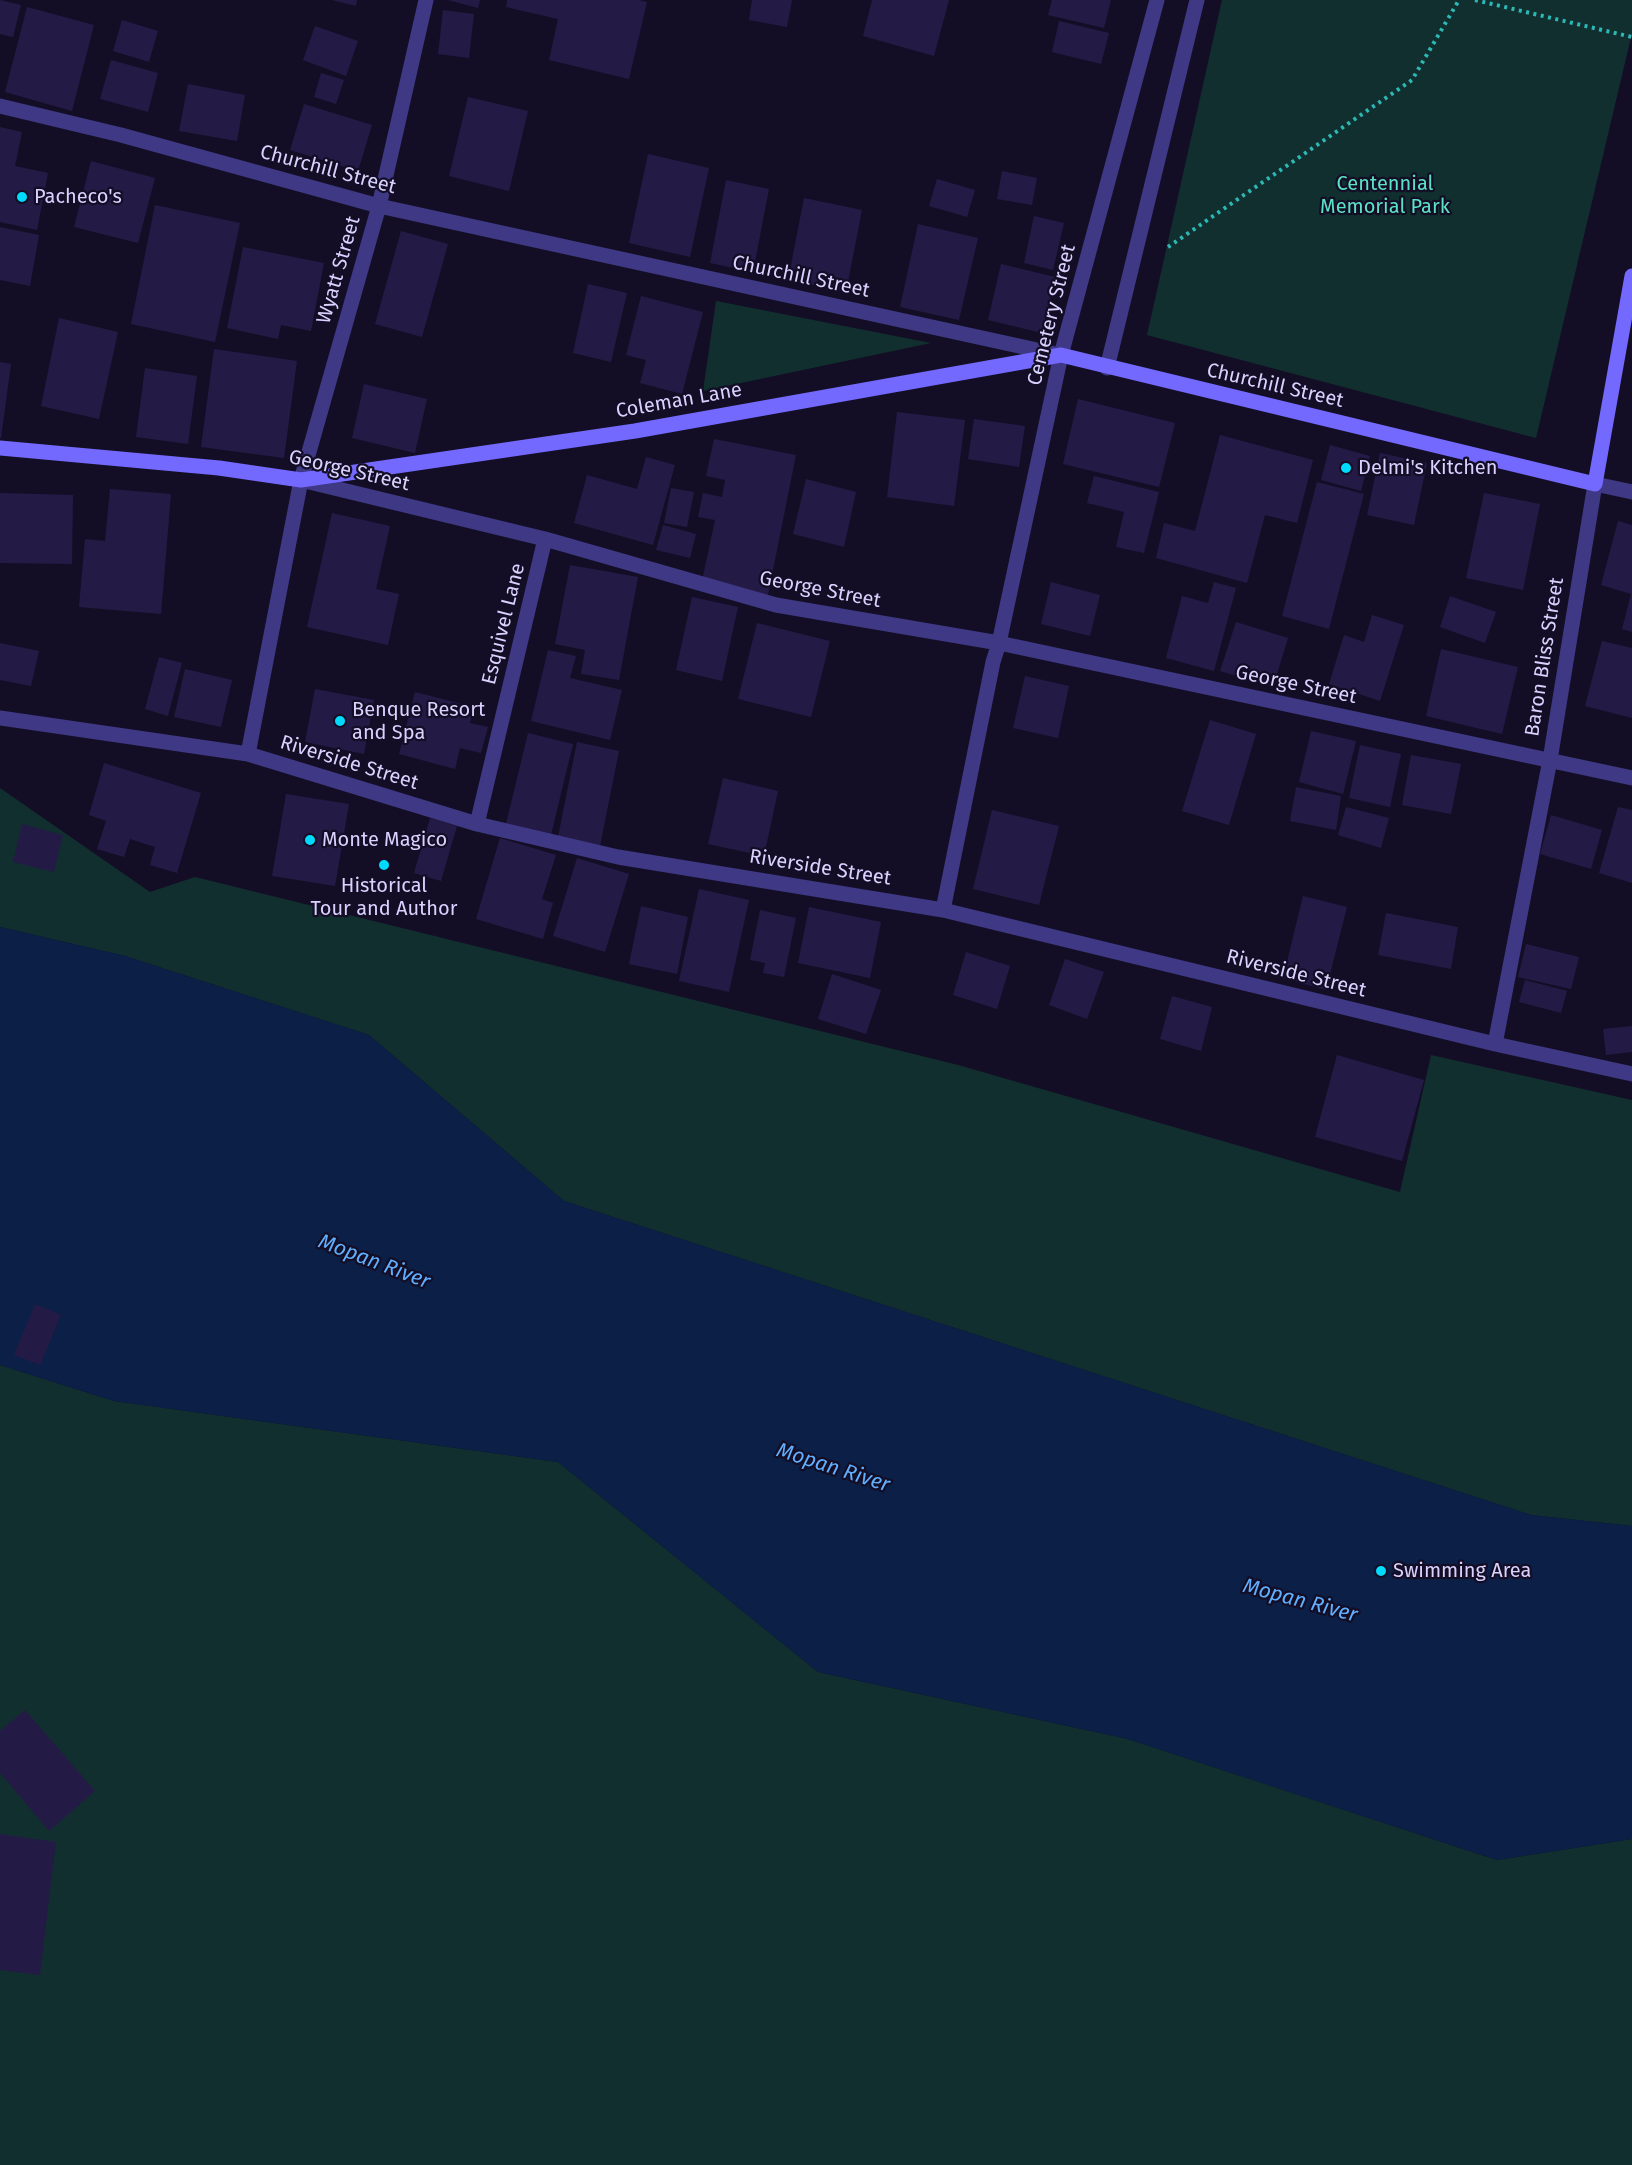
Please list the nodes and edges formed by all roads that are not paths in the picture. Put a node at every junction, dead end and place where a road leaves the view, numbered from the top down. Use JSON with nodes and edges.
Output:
{"nodes":[{"id":1,"x":426,"y":0,"type":"edge"},
{"id":2,"x":1157,"y":0,"type":"edge"},
{"id":3,"x":1197,"y":0,"type":"edge"},
{"id":4,"x":0,"y":106,"type":"edge"},
{"id":5,"x":379,"y":206,"type":"junction"},
{"id":6,"x":1632,"y":276,"type":"edge"},
{"id":7,"x":1062,"y":355,"type":"junction"},
{"id":8,"x":1107,"y":368,"type":"junction"},
{"id":9,"x":0,"y":448,"type":"edge"},
{"id":10,"x":301,"y":480,"type":"junction"},
{"id":11,"x":1595,"y":484,"type":"junction"},
{"id":12,"x":1632,"y":492,"type":"edge"},
{"id":13,"x":545,"y":539,"type":"junction"},
{"id":14,"x":999,"y":643,"type":"junction"},
{"id":15,"x":0,"y":718,"type":"edge"},
{"id":16,"x":248,"y":754,"type":"junction"},
{"id":17,"x":1550,"y":760,"type":"junction"},
{"id":18,"x":1632,"y":778,"type":"edge"},
{"id":19,"x":477,"y":824,"type":"junction"},
{"id":20,"x":943,"y":909,"type":"junction"},
{"id":21,"x":1495,"y":1044,"type":"junction"},
{"id":22,"x":1632,"y":1074,"type":"edge"}],
"edges":[{"from":1,"to":5,"type":"street","name":"Wyatt Street"},
{"from":2,"to":7,"type":"street","name":"Cemetery Street"},
{"from":3,"to":8,"type":"street"},
{"from":4,"to":5,"type":"street","name":"Churchill Street"},
{"from":5,"to":7,"type":"street","name":"Churchill Street"},
{"from":5,"to":10,"type":"street","name":"Wyatt Street"},
{"from":6,"to":11,"type":"street","name":"Baron Bliss Street"},
{"from":7,"to":8,"type":"street","name":"Churchill Street"},
{"from":7,"to":10,"type":"street","name":"Coleman Lane"},
{"from":7,"to":14,"type":"street","name":"Cemetery Street"},
{"from":8,"to":11,"type":"street","name":"Churchill Street"},
{"from":9,"to":10,"type":"street","name":"George Street"},
{"from":10,"to":13,"type":"street","name":"George Street"},
{"from":10,"to":16,"type":"street","name":"Wyatt Street"},
{"from":11,"to":12,"type":"street"},
{"from":11,"to":17,"type":"street","name":"Baron Bliss Street"},
{"from":13,"to":14,"type":"street","name":"George Street"},
{"from":13,"to":19,"type":"street","name":"Esquivel Lane"},
{"from":14,"to":17,"type":"street","name":"George Street"},
{"from":14,"to":20,"type":"street","name":"Cemetery Street"},
{"from":15,"to":16,"type":"street","name":"Riverside Street"},
{"from":16,"to":19,"type":"street","name":"Riverside Street"},
{"from":17,"to":18,"type":"street","name":"George Street"},
{"from":17,"to":21,"type":"street","name":"Baron Bliss Street"},
{"from":19,"to":20,"type":"street","name":"Riverside Street"},
{"from":20,"to":21,"type":"street","name":"Riverside Street"},
{"from":21,"to":22,"type":"street","name":"Riverside Street"}]}
